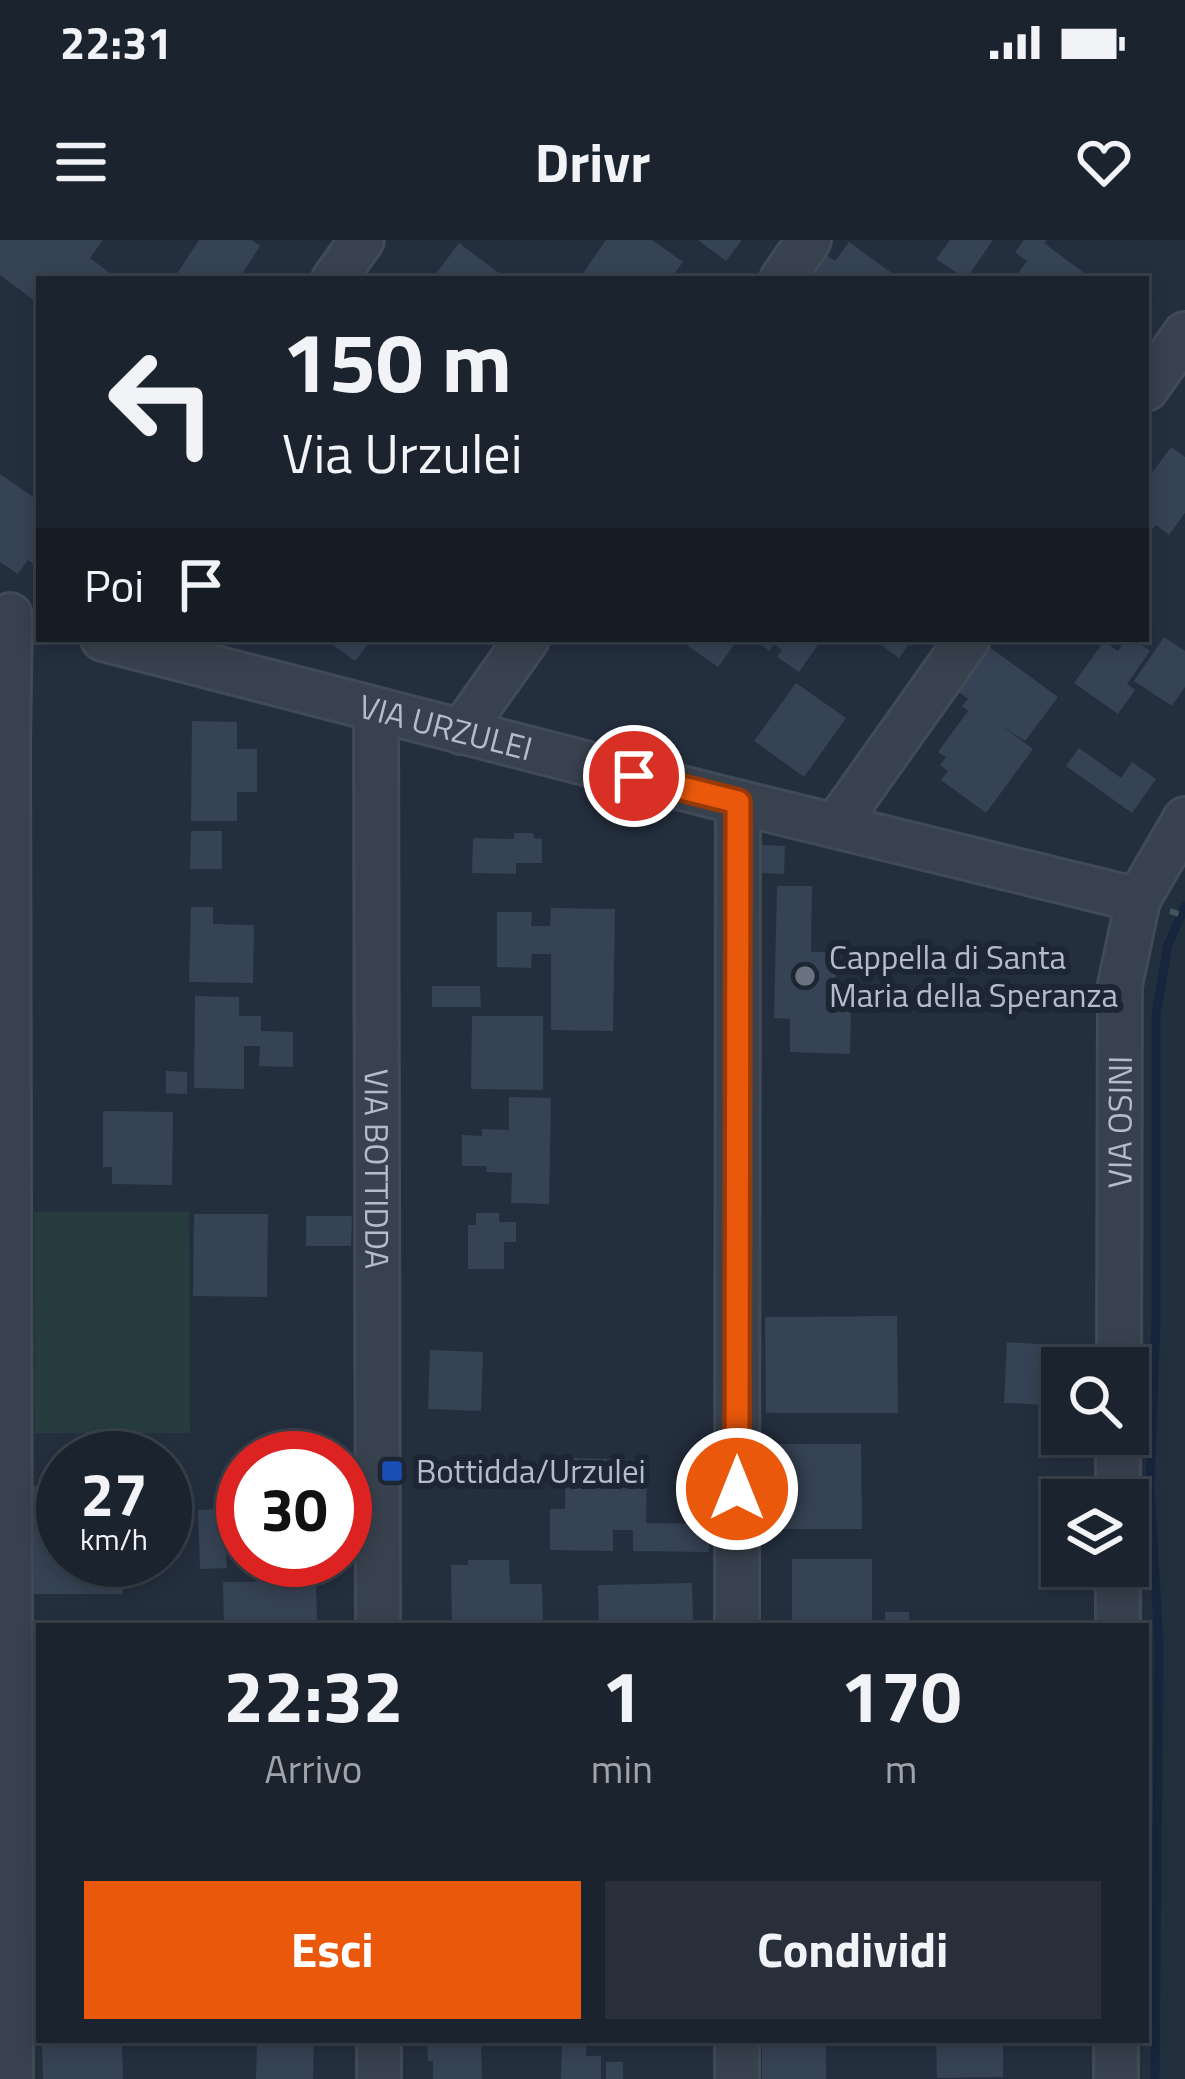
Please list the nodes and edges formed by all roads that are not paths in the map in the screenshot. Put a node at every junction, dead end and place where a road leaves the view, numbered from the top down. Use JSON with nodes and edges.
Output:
{"nodes":[{"id":1,"x":362,"y":240,"type":"edge"},
{"id":2,"x":809,"y":240,"type":"edge"},
{"id":3,"x":336,"y":276,"type":"edge"},
{"id":4,"x":784,"y":276,"type":"edge"},
{"id":5,"x":1185,"y":334,"type":"edge"},
{"id":6,"x":1149,"y":385,"type":"edge"},
{"id":7,"x":16,"y":617,"type":"edge"},
{"id":8,"x":115,"y":642,"type":"edge"},
{"id":9,"x":525,"y":642,"type":"edge"},
{"id":10,"x":966,"y":642,"type":"edge"},
{"id":11,"x":376,"y":710,"type":"junction"},
{"id":12,"x":461,"y":732,"type":"junction"},
{"id":13,"x":4,"y":747,"type":"edge"},
{"id":14,"x":738,"y":802,"type":"junction"},
{"id":15,"x":1185,"y":819,"type":"edge"},
{"id":16,"x":836,"y":825,"type":"junction"},
{"id":17,"x":1155,"y":906,"type":"junction"},
{"id":18,"x":1119,"y":1347,"type":"edge"},
{"id":19,"x":1118,"y":1587,"type":"edge"},
{"id":20,"x":378,"y":1623,"type":"edge"},
{"id":21,"x":737,"y":1623,"type":"edge"},
{"id":22,"x":1118,"y":1623,"type":"edge"},
{"id":23,"x":379,"y":2043,"type":"edge"},
{"id":24,"x":737,"y":2043,"type":"edge"},
{"id":25,"x":1116,"y":2043,"type":"edge"},
{"id":26,"x":10,"y":2079,"type":"edge"},
{"id":27,"x":379,"y":2079,"type":"edge"},
{"id":28,"x":737,"y":2079,"type":"edge"},
{"id":29,"x":1116,"y":2079,"type":"edge"}],
"edges":[{"from":1,"to":3,"type":"street"},
{"from":2,"to":4,"type":"street"},
{"from":5,"to":6,"type":"street"},
{"from":7,"to":13,"type":"street"},
{"from":8,"to":11,"type":"street","name":"VIA URZULEI"},
{"from":9,"to":12,"type":"street"},
{"from":10,"to":16,"type":"street"},
{"from":11,"to":12,"type":"street","name":"VIA URZULEI"},
{"from":11,"to":20,"type":"street","name":"VIA BOTTIDDA"},
{"from":12,"to":14,"type":"street","name":"VIA URZULEI"},
{"from":13,"to":26,"type":"street"},
{"from":14,"to":16,"type":"street","name":"VIA URZULEI"},
{"from":14,"to":21,"type":"street"},
{"from":15,"to":17,"type":"street","name":"VIA OSINI"},
{"from":16,"to":17,"type":"street","name":"VIA URZULEI"},
{"from":17,"to":18,"type":"street","name":"VIA OSINI"},
{"from":19,"to":22,"type":"street"},
{"from":23,"to":27,"type":"street"},
{"from":24,"to":28,"type":"street"},
{"from":25,"to":29,"type":"street"}]}
